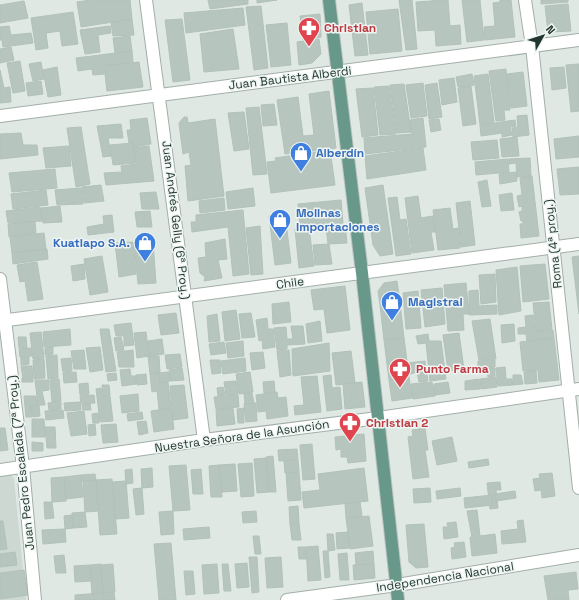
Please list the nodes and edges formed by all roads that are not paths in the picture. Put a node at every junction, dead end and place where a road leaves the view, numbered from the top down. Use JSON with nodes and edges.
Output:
{"nodes":[{"id":1,"x":146,"y":0,"type":"edge"},
{"id":2,"x":329,"y":0,"type":"edge"},
{"id":3,"x":525,"y":0,"type":"edge"},
{"id":4,"x":579,"y":40,"type":"edge"},
{"id":5,"x":532,"y":46,"type":"junction"},
{"id":6,"x":338,"y":72,"type":"junction"},
{"id":7,"x":160,"y":95,"type":"junction"},
{"id":8,"x":0,"y":116,"type":"edge"},
{"id":9,"x":579,"y":244,"type":"edge"},
{"id":10,"x":554,"y":247,"type":"junction"},
{"id":11,"x":362,"y":273,"type":"junction"},
{"id":12,"x":0,"y":279,"type":"edge"},
{"id":13,"x":186,"y":296,"type":"junction"},
{"id":14,"x":3,"y":320,"type":"edge"},
{"id":15,"x":573,"y":390,"type":"edge"},
{"id":16,"x":378,"y":418,"type":"junction"},
{"id":17,"x":204,"y":440,"type":"junction"},
{"id":18,"x":23,"y":467,"type":"junction"},
{"id":19,"x":0,"y":470,"type":"edge"},
{"id":20,"x":579,"y":488,"type":"edge"},
{"id":21,"x":579,"y":555,"type":"edge"},
{"id":22,"x":397,"y":585,"type":"junction"},
{"id":23,"x":35,"y":600,"type":"edge"},
{"id":24,"x":287,"y":600,"type":"edge"},
{"id":25,"x":398,"y":600,"type":"edge"}],
"edges":[{"from":1,"to":7,"type":"street","name":"Juan Andrés Gelly (6ª Proy.)"},
{"from":2,"to":6,"type":"main road"},
{"from":3,"to":5,"type":"street","name":"Roma (4ª proy.)"},
{"from":4,"to":5,"type":"street","name":"Juan Bautista Alberdi"},
{"from":5,"to":6,"type":"street","name":"Juan Bautista Alberdi"},
{"from":5,"to":10,"type":"street","name":"Roma (4ª proy.)"},
{"from":6,"to":7,"type":"street","name":"Juan Bautista Alberdi"},
{"from":6,"to":11,"type":"main road"},
{"from":7,"to":8,"type":"street","name":"Juan Bautista Alberdi"},
{"from":7,"to":13,"type":"street","name":"Juan Andrés Gelly (6ª Proy.)"},
{"from":9,"to":10,"type":"street","name":"Chile"},
{"from":10,"to":11,"type":"street","name":"Chile"},
{"from":10,"to":15,"type":"street","name":"Roma (4ª proy.)"},
{"from":11,"to":13,"type":"street","name":"Chile"},
{"from":11,"to":16,"type":"main road"},
{"from":12,"to":14,"type":"street","name":"Juan Pedro Escalada (7ª Proy.)"},
{"from":13,"to":14,"type":"street","name":"Chile"},
{"from":13,"to":17,"type":"street","name":"Juan Andrés Gelly (6ª Proy.)"},
{"from":14,"to":18,"type":"street","name":"Juan Pedro Escalada (7ª Proy.)"},
{"from":15,"to":16,"type":"street","name":"Nuestra Señora de la Asunción"},
{"from":15,"to":20,"type":"street","name":"Roma (4ª proy.)"},
{"from":16,"to":17,"type":"street","name":"Nuestra Señora de la Asunción"},
{"from":16,"to":22,"type":"main road"},
{"from":17,"to":18,"type":"street","name":"Nuestra Señora de la Asunción"},
{"from":18,"to":19,"type":"street","name":"Nuestra Señora de la Asunción"},
{"from":18,"to":23,"type":"street","name":"Juan Pedro Escalada (7ª Proy.)"},
{"from":21,"to":22,"type":"street","name":"Independencia Nacional"},
{"from":22,"to":24,"type":"street","name":"Independencia Nacional"},
{"from":22,"to":25,"type":"main road"}]}
